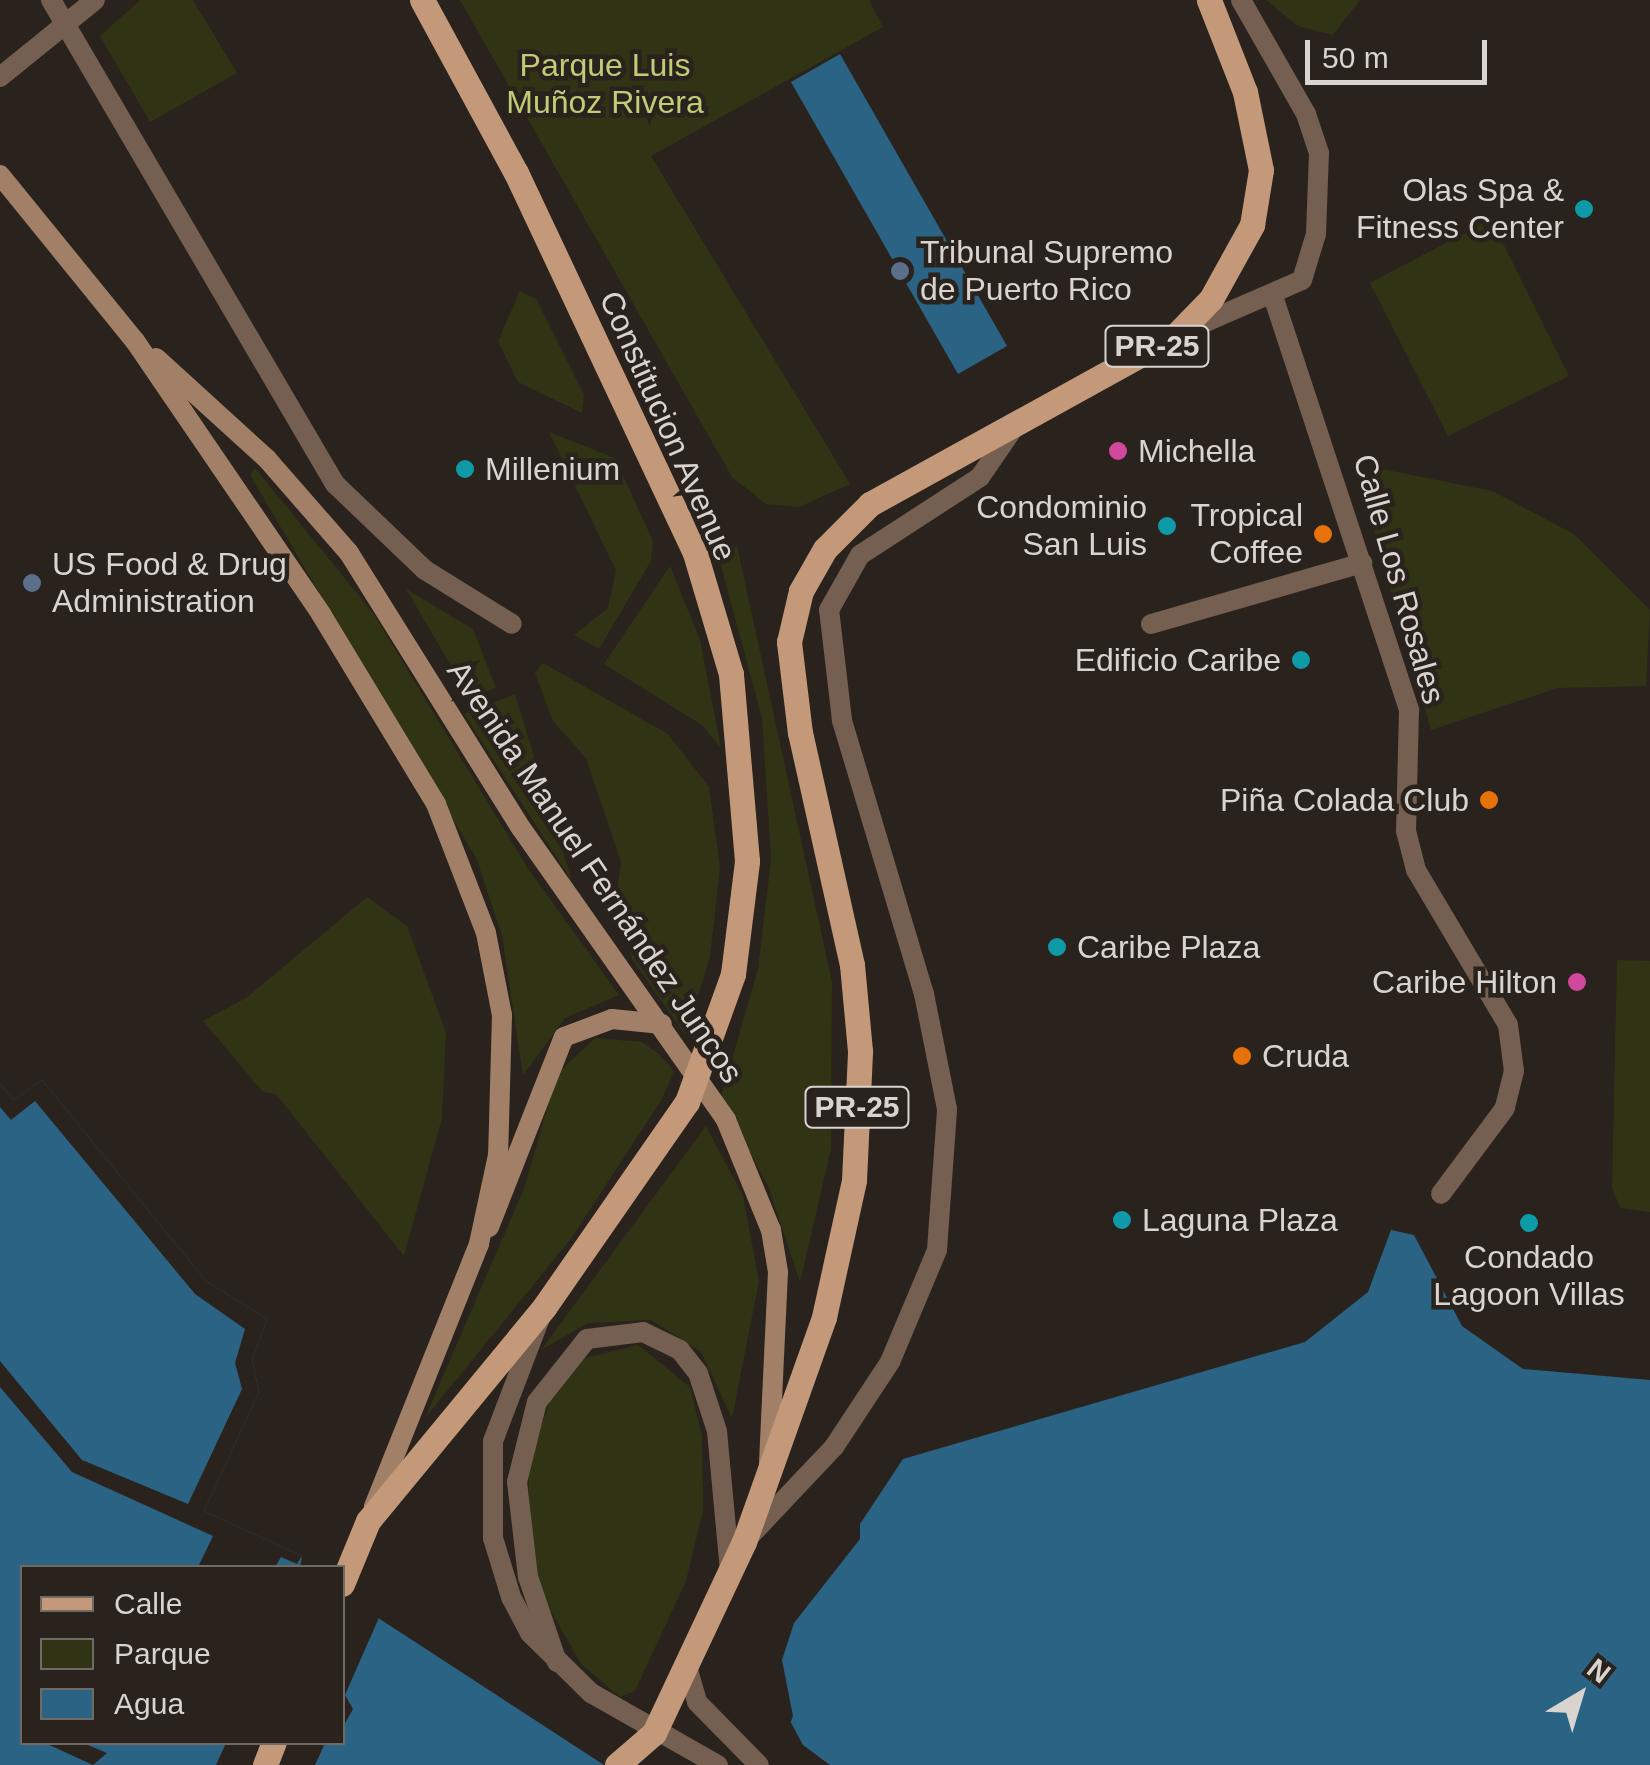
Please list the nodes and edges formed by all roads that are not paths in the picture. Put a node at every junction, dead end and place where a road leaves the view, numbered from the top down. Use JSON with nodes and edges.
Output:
{"nodes":[{"id":1,"x":50,"y":0,"type":"edge"},
{"id":2,"x":95,"y":0,"type":"edge"},
{"id":3,"x":422,"y":0,"type":"edge"},
{"id":4,"x":1209,"y":0,"type":"edge"},
{"id":5,"x":1241,"y":0,"type":"edge"},
{"id":6,"x":65,"y":24,"type":"junction"},
{"id":7,"x":0,"y":77,"type":"edge"},
{"id":8,"x":0,"y":175,"type":"edge"},
{"id":9,"x":1274,"y":299,"type":"junction"},
{"id":10,"x":1176,"y":335,"type":"junction"},
{"id":11,"x":135,"y":342,"type":"junction"},
{"id":12,"x":1014,"y":426,"type":"junction"},
{"id":13,"x":1362,"y":563,"type":"junction"},
{"id":14,"x":512,"y":624,"type":"dead end"},
{"id":15,"x":1151,"y":624,"type":"dead end"},
{"id":16,"x":662,"y":1024,"type":"junction"},
{"id":17,"x":1441,"y":1194,"type":"dead end"},
{"id":18,"x":479,"y":1244,"type":"junction"},
{"id":19,"x":545,"y":1306,"type":"junction"},
{"id":20,"x":769,"y":1474,"type":"junction"},
{"id":21,"x":368,"y":1521,"type":"junction"},
{"id":22,"x":744,"y":1542,"type":"junction"},
{"id":23,"x":730,"y":1571,"type":"junction"},
{"id":24,"x":348,"y":1572,"type":"edge"},
{"id":25,"x":557,"y":1662,"type":"junction"},
{"id":26,"x":688,"y":1670,"type":"junction"},
{"id":27,"x":654,"y":1733,"type":"junction"},
{"id":28,"x":621,"y":1758,"type":"edge"},
{"id":29,"x":651,"y":1765,"type":"edge"},
{"id":30,"x":718,"y":1765,"type":"edge"},
{"id":31,"x":760,"y":1765,"type":"edge"}],
"edges":[{"from":1,"to":6,"type":"street"},
{"from":2,"to":6,"type":"street"},
{"from":3,"to":19,"type":"main road","name":"Constitucion Avenue"},
{"from":4,"to":10,"type":"main road","number":"PR-25"},
{"from":5,"to":9,"type":"street"},
{"from":6,"to":7,"type":"street"},
{"from":6,"to":14,"type":"street"},
{"from":8,"to":11,"type":"main road","name":"Avenida Manuel Fernández Juncos"},
{"from":9,"to":10,"type":"street"},
{"from":9,"to":13,"type":"street","name":"Calle Los Rosales"},
{"from":10,"to":12,"type":"main road","number":"PR-25"},
{"from":11,"to":16,"type":"main road","name":"Avenida Manuel Fernández Juncos"},
{"from":11,"to":18,"type":"main road","name":"Avenida Manuel Fernández Juncos"},
{"from":12,"to":20,"type":"main road","number":"PR-25"},
{"from":12,"to":22,"type":"street"},
{"from":13,"to":15,"type":"street"},
{"from":13,"to":17,"type":"street","name":"Calle Los Rosales"},
{"from":16,"to":18,"type":"main road"},
{"from":16,"to":20,"type":"main road","name":"Avenida Manuel Fernández Juncos"},
{"from":18,"to":21,"type":"main road","name":"Avenida Manuel Fernández Juncos"},
{"from":19,"to":21,"type":"main road"},
{"from":19,"to":25,"type":"street"},
{"from":20,"to":22,"type":"main road"},
{"from":21,"to":24,"type":"main road"},
{"from":22,"to":23,"type":"main road"},
{"from":23,"to":25,"type":"street"},
{"from":23,"to":26,"type":"main road"},
{"from":25,"to":27,"type":"street"},
{"from":26,"to":27,"type":"main road"},
{"from":26,"to":31,"type":"street"},
{"from":27,"to":28,"type":"main road"},
{"from":27,"to":29,"type":"main road"},
{"from":27,"to":30,"type":"street"}]}
